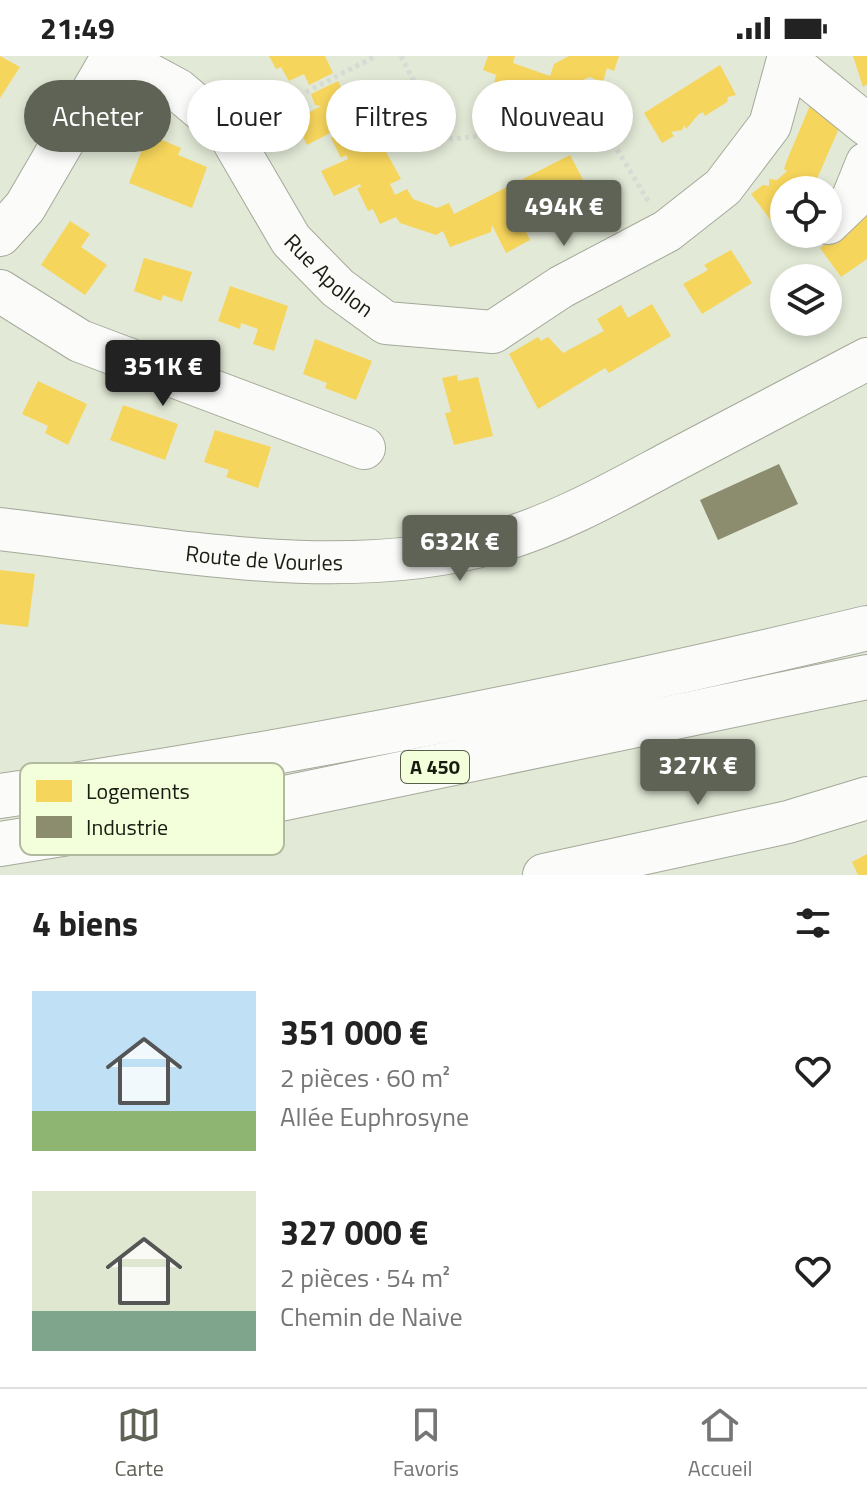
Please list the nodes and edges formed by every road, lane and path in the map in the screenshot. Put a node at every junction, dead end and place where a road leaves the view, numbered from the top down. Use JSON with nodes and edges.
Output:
{"nodes":[{"id":1,"x":114,"y":56,"type":"edge"},
{"id":2,"x":376,"y":56,"type":"edge"},
{"id":3,"x":401,"y":56,"type":"edge"},
{"id":4,"x":788,"y":59,"type":"edge"},
{"id":5,"x":310,"y":90,"type":"edge"},
{"id":6,"x":187,"y":98,"type":"edge"},
{"id":7,"x":867,"y":125,"type":"edge"},
{"id":8,"x":240,"y":152,"type":"edge"},
{"id":9,"x":867,"y":163,"type":"edge"},
{"id":10,"x":842,"y":210,"type":"edge"},
{"id":11,"x":667,"y":231,"type":"junction"},
{"id":12,"x":0,"y":235,"type":"edge"},
{"id":13,"x":0,"y":291,"type":"edge"},
{"id":14,"x":867,"y":359,"type":"edge"},
{"id":15,"x":364,"y":448,"type":"dead end"},
{"id":16,"x":0,"y":529,"type":"edge"},
{"id":17,"x":867,"y":628,"type":"edge"},
{"id":18,"x":867,"y":677,"type":"edge"},
{"id":19,"x":204,"y":763,"type":"edge"},
{"id":20,"x":20,"y":793,"type":"edge"},
{"id":21,"x":0,"y":796,"type":"edge"},
{"id":22,"x":284,"y":798,"type":"edge"},
{"id":23,"x":867,"y":798,"type":"edge"},
{"id":24,"x":20,"y":841,"type":"edge"},
{"id":25,"x":0,"y":844,"type":"edge"},
{"id":26,"x":544,"y":875,"type":"edge"}],
"edges":[{"from":1,"to":6,"type":"street","name":"Rue Apollon"},
{"from":1,"to":12,"type":"street"},
{"from":2,"to":5,"type":"path"},
{"from":3,"to":11,"type":"path"},
{"from":4,"to":7,"type":"street"},
{"from":4,"to":11,"type":"street","name":"Rue Apollon"},
{"from":8,"to":11,"type":"street","name":"Rue Apollon"},
{"from":9,"to":10,"type":"street"},
{"from":13,"to":15,"type":"street"},
{"from":14,"to":16,"type":"street","name":"Route de Vourles"},
{"from":17,"to":19,"type":"highway","number":"A 450"},
{"from":18,"to":22,"type":"highway","number":"A 450"},
{"from":20,"to":21,"type":"highway","number":"A 450"},
{"from":23,"to":26,"type":"street"},
{"from":24,"to":25,"type":"highway","number":"A 450"}]}
